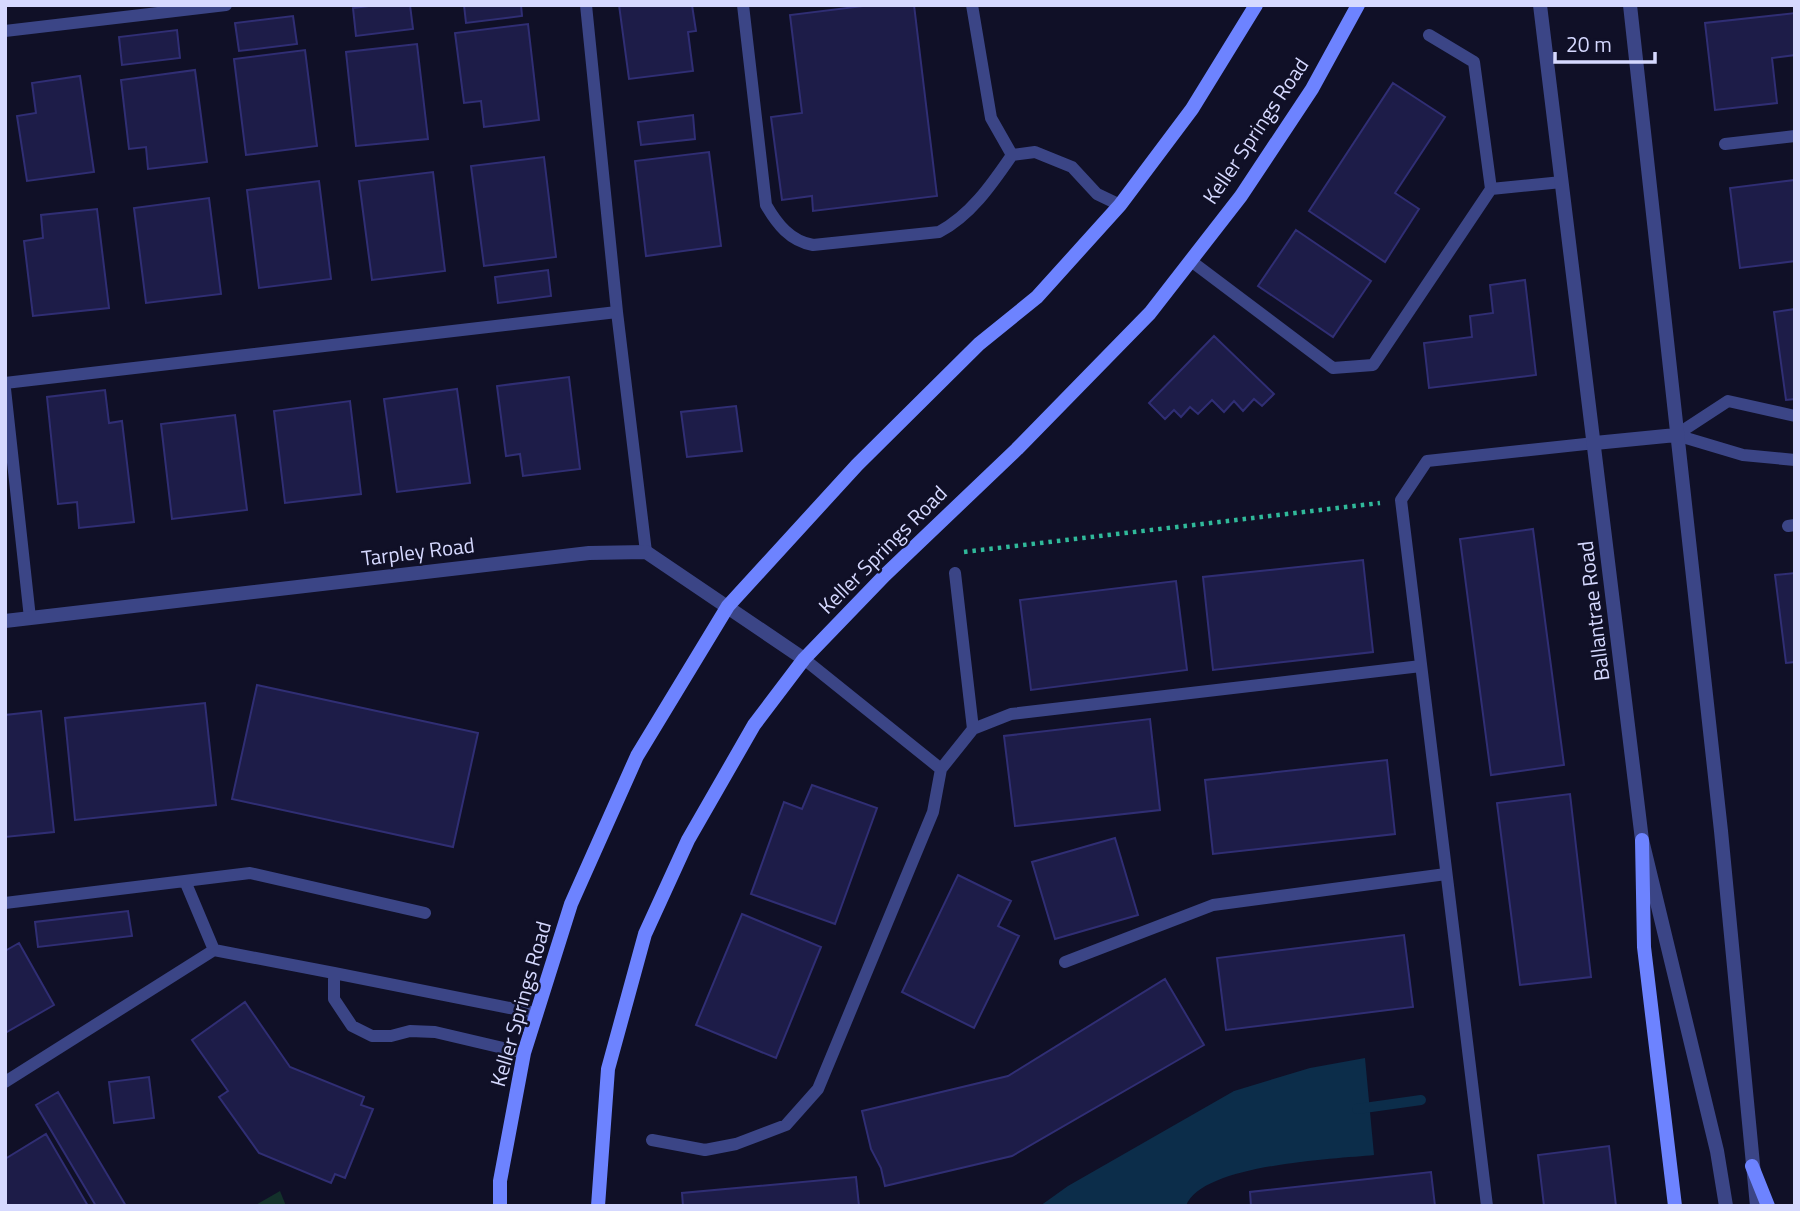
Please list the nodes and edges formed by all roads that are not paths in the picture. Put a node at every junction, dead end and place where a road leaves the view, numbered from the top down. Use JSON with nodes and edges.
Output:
{"nodes":[{"id":1,"x":226,"y":5,"type":"edge"},
{"id":2,"x":586,"y":5,"type":"edge"},
{"id":3,"x":743,"y":5,"type":"edge"},
{"id":4,"x":972,"y":5,"type":"edge"},
{"id":5,"x":1256,"y":5,"type":"edge"},
{"id":6,"x":1358,"y":5,"type":"edge"},
{"id":7,"x":1540,"y":5,"type":"edge"},
{"id":8,"x":1630,"y":5,"type":"edge"},
{"id":9,"x":5,"y":31,"type":"edge"},
{"id":10,"x":1429,"y":34,"type":"dead end"},
{"id":11,"x":1795,"y":136,"type":"edge"},
{"id":12,"x":1725,"y":144,"type":"dead end"},
{"id":13,"x":1012,"y":155,"type":"junction"},
{"id":14,"x":1562,"y":182,"type":"junction"},
{"id":15,"x":1490,"y":189,"type":"junction"},
{"id":16,"x":1119,"y":205,"type":"junction"},
{"id":17,"x":1191,"y":261,"type":"junction"},
{"id":18,"x":617,"y":312,"type":"junction"},
{"id":19,"x":5,"y":383,"type":"edge"},
{"id":20,"x":5,"y":389,"type":"edge"},
{"id":21,"x":1795,"y":416,"type":"edge"},
{"id":22,"x":1676,"y":435,"type":"junction"},
{"id":23,"x":1595,"y":443,"type":"junction"},
{"id":24,"x":1795,"y":460,"type":"edge"},
{"id":25,"x":646,"y":552,"type":"junction"},
{"id":26,"x":955,"y":573,"type":"dead end"},
{"id":27,"x":728,"y":606,"type":"junction"},
{"id":28,"x":30,"y":618,"type":"junction"},
{"id":29,"x":5,"y":621,"type":"edge"},
{"id":30,"x":804,"y":659,"type":"junction"},
{"id":31,"x":1421,"y":666,"type":"junction"},
{"id":32,"x":973,"y":729,"type":"junction"},
{"id":33,"x":941,"y":769,"type":"junction"},
{"id":34,"x":1642,"y":840,"type":"junction"},
{"id":35,"x":1446,"y":874,"type":"junction"},
{"id":36,"x":185,"y":881,"type":"junction"},
{"id":37,"x":5,"y":903,"type":"edge"},
{"id":38,"x":425,"y":913,"type":"dead end"},
{"id":39,"x":214,"y":950,"type":"junction"},
{"id":40,"x":1065,"y":962,"type":"dead end"},
{"id":41,"x":334,"y":973,"type":"junction"},
{"id":42,"x":535,"y":1013,"type":"junction"},
{"id":43,"x":524,"y":1052,"type":"junction"},
{"id":44,"x":5,"y":1082,"type":"edge"},
{"id":45,"x":652,"y":1140,"type":"dead end"},
{"id":46,"x":1752,"y":1166,"type":"junction"},
{"id":47,"x":500,"y":1206,"type":"edge"},
{"id":48,"x":598,"y":1206,"type":"edge"},
{"id":49,"x":1487,"y":1206,"type":"edge"},
{"id":50,"x":1675,"y":1206,"type":"edge"},
{"id":51,"x":1726,"y":1206,"type":"edge"},
{"id":52,"x":1757,"y":1206,"type":"edge"},
{"id":53,"x":1768,"y":1206,"type":"edge"}],
"edges":[{"from":1,"to":9,"type":"lane"},
{"from":2,"to":18,"type":"lane"},
{"from":3,"to":13,"type":"lane"},
{"from":4,"to":13,"type":"lane"},
{"from":5,"to":16,"type":"main road","name":"Keller Springs Road"},
{"from":6,"to":17,"type":"main road","name":"Keller Springs Road"},
{"from":7,"to":14,"type":"street","name":"Ballantrae Road"},
{"from":8,"to":22,"type":"street"},
{"from":10,"to":15,"type":"lane"},
{"from":11,"to":12,"type":"lane"},
{"from":13,"to":16,"type":"lane"},
{"from":14,"to":15,"type":"lane"},
{"from":14,"to":23,"type":"street","name":"Ballantrae Road"},
{"from":15,"to":17,"type":"lane"},
{"from":16,"to":27,"type":"main road","name":"Keller Springs Road"},
{"from":17,"to":30,"type":"main road","name":"Keller Springs Road"},
{"from":18,"to":19,"type":"lane"},
{"from":18,"to":25,"type":"lane"},
{"from":20,"to":28,"type":"lane"},
{"from":21,"to":22,"type":"lane"},
{"from":22,"to":23,"type":"street"},
{"from":22,"to":24,"type":"lane"},
{"from":22,"to":46,"type":"street"},
{"from":23,"to":31,"type":"lane"},
{"from":23,"to":34,"type":"street","name":"Ballantrae Road"},
{"from":25,"to":27,"type":"street"},
{"from":25,"to":28,"type":"street","name":"Tarpley Road"},
{"from":26,"to":32,"type":"lane"},
{"from":27,"to":30,"type":"street"},
{"from":27,"to":42,"type":"main road","name":"Keller Springs Road"},
{"from":28,"to":29,"type":"street","name":"Tarpley Road"},
{"from":30,"to":33,"type":"lane"},
{"from":30,"to":48,"type":"main road","name":"Keller Springs Road"},
{"from":31,"to":32,"type":"lane"},
{"from":31,"to":35,"type":"lane"},
{"from":32,"to":33,"type":"lane"},
{"from":33,"to":45,"type":"lane"},
{"from":34,"to":50,"type":"main road"},
{"from":34,"to":51,"type":"street","name":"Ballantrae Road"},
{"from":35,"to":40,"type":"lane"},
{"from":35,"to":49,"type":"lane"},
{"from":36,"to":37,"type":"lane"},
{"from":36,"to":38,"type":"lane"},
{"from":36,"to":39,"type":"lane"},
{"from":39,"to":41,"type":"lane"},
{"from":39,"to":44,"type":"lane"},
{"from":41,"to":42,"type":"lane"},
{"from":41,"to":43,"type":"lane"},
{"from":42,"to":43,"type":"main road","name":"Keller Springs Road"},
{"from":43,"to":47,"type":"main road","name":"Keller Springs Road"},
{"from":46,"to":52,"type":"street"},
{"from":46,"to":53,"type":"main road"}]}
